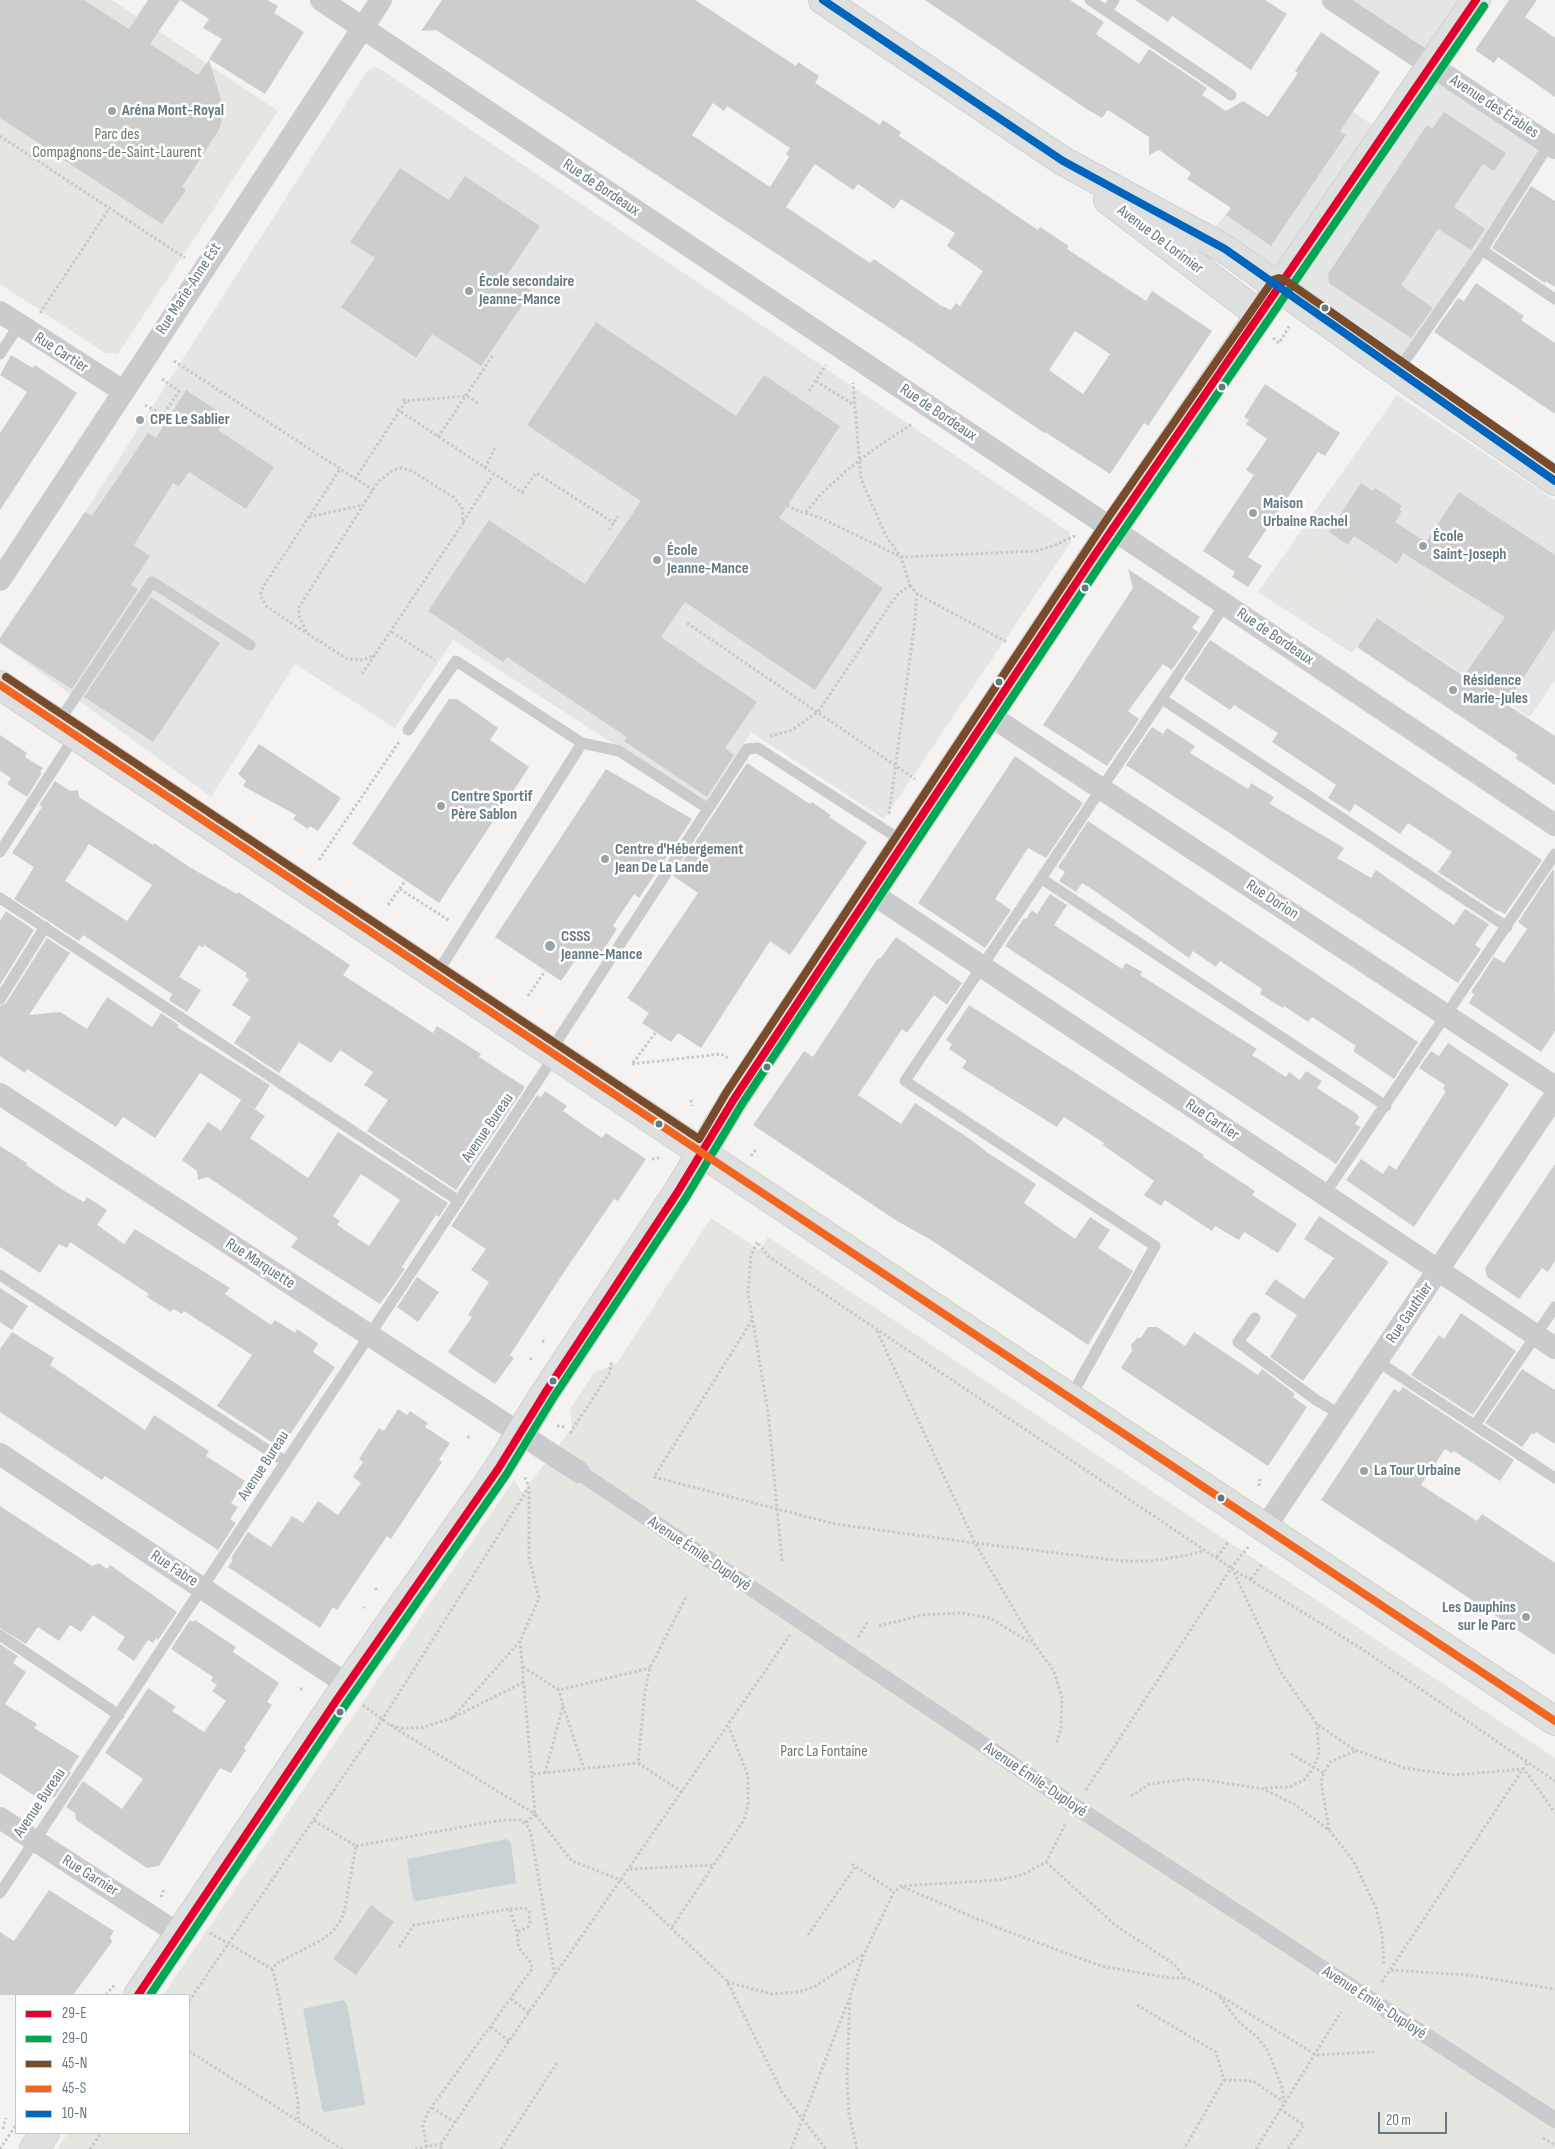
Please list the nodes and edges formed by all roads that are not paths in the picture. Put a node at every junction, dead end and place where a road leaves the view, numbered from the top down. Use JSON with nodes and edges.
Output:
{"nodes":[{"id":1,"x":321,"y":0,"type":"edge"},
{"id":2,"x":381,"y":0,"type":"edge"},
{"id":3,"x":823,"y":0,"type":"edge"},
{"id":4,"x":1090,"y":0,"type":"edge"},
{"id":5,"x":1114,"y":0,"type":"edge"},
{"id":6,"x":1333,"y":0,"type":"edge"},
{"id":7,"x":1476,"y":0,"type":"edge"},
{"id":8,"x":1106,"y":11,"type":"junction"},
{"id":9,"x":362,"y":28,"type":"junction"},
{"id":10,"x":1432,"y":66,"type":"junction"},
{"id":11,"x":1231,"y":95,"type":"dead end"},
{"id":12,"x":1552,"y":146,"type":"edge"},
{"id":13,"x":1063,"y":161,"type":"junction"},
{"id":14,"x":1482,"y":250,"type":"junction"},
{"id":15,"x":1279,"y":288,"type":"junction"},
{"id":16,"x":1555,"y":299,"type":"edge"},
{"id":17,"x":0,"y":312,"type":"edge"},
{"id":18,"x":19,"y":325,"type":"junction"},
{"id":19,"x":1266,"y":327,"type":"junction"},
{"id":20,"x":0,"y":354,"type":"edge"},
{"id":21,"x":1397,"y":372,"type":"junction"},
{"id":22,"x":123,"y":391,"type":"junction"},
{"id":23,"x":1555,"y":481,"type":"edge"},
{"id":24,"x":1113,"y":528,"type":"junction"},
{"id":25,"x":0,"y":580,"type":"edge"},
{"id":26,"x":1226,"y":604,"type":"junction"},
{"id":27,"x":250,"y":645,"type":"dead end"},
{"id":28,"x":0,"y":685,"type":"edge"},
{"id":29,"x":1162,"y":699,"type":"junction"},
{"id":30,"x":989,"y":715,"type":"junction"},
{"id":31,"x":67,"y":729,"type":"junction"},
{"id":32,"x":408,"y":730,"type":"road end"},
{"id":33,"x":582,"y":743,"type":"junction"},
{"id":34,"x":1102,"y":789,"type":"junction"},
{"id":35,"x":707,"y":808,"type":"junction"},
{"id":36,"x":1555,"y":825,"type":"edge"},
{"id":37,"x":904,"y":842,"type":"junction"},
{"id":38,"x":0,"y":852,"type":"edge"},
{"id":39,"x":1555,"y":854,"type":"edge"},
{"id":40,"x":1042,"y":879,"type":"junction"},
{"id":41,"x":870,"y":892,"type":"junction"},
{"id":42,"x":0,"y":898,"type":"edge"},
{"id":43,"x":45,"y":927,"type":"junction"},
{"id":44,"x":1506,"y":927,"type":"junction"},
{"id":45,"x":983,"y":967,"type":"junction"},
{"id":46,"x":436,"y":976,"type":"junction"},
{"id":47,"x":0,"y":999,"type":"edge"},
{"id":48,"x":1448,"y":1015,"type":"junction"},
{"id":49,"x":552,"y":1053,"type":"junction"},
{"id":50,"x":1555,"y":1087,"type":"edge"},
{"id":51,"x":0,"y":1094,"type":"edge"},
{"id":52,"x":1555,"y":1096,"type":"edge"},
{"id":53,"x":1386,"y":1106,"type":"junction"},
{"id":54,"x":702,"y":1153,"type":"junction"},
{"id":55,"x":1324,"y":1195,"type":"junction"},
{"id":56,"x":458,"y":1201,"type":"junction"},
{"id":57,"x":1437,"y":1271,"type":"junction"},
{"id":58,"x":0,"y":1275,"type":"edge"},
{"id":59,"x":1555,"y":1307,"type":"edge"},
{"id":60,"x":1255,"y":1318,"type":"dead end"},
{"id":61,"x":370,"y":1335,"type":"junction"},
{"id":62,"x":1535,"y":1335,"type":"junction"},
{"id":63,"x":1555,"y":1348,"type":"edge"},
{"id":64,"x":1377,"y":1361,"type":"junction"},
{"id":65,"x":1070,"y":1399,"type":"junction"},
{"id":66,"x":1341,"y":1415,"type":"junction"},
{"id":67,"x":1475,"y":1425,"type":"junction"},
{"id":68,"x":519,"y":1435,"type":"junction"},
{"id":69,"x":0,"y":1454,"type":"edge"},
{"id":70,"x":286,"y":1462,"type":"junction"},
{"id":71,"x":579,"y":1472,"type":"joint"},
{"id":72,"x":1555,"y":1478,"type":"edge"},
{"id":73,"x":1264,"y":1529,"type":"junction"},
{"id":74,"x":203,"y":1588,"type":"junction"},
{"id":75,"x":0,"y":1636,"type":"edge"},
{"id":76,"x":355,"y":1694,"type":"junction"},
{"id":77,"x":119,"y":1715,"type":"junction"},
{"id":78,"x":1555,"y":1721,"type":"edge"},
{"id":79,"x":0,"y":1818,"type":"edge"},
{"id":80,"x":34,"y":1840,"type":"junction"},
{"id":81,"x":0,"y":1893,"type":"edge"},
{"id":82,"x":179,"y":1934,"type":"junction"},
{"id":83,"x":139,"y":1994,"type":"edge"},
{"id":84,"x":1555,"y":2120,"type":"edge"},
{"id":85,"x":44,"y":2134,"type":"edge"},
{"id":86,"x":34,"y":2149,"type":"edge"}],
"edges":[{"from":1,"to":9,"type":"street","name":"Rue de Bordeaux"},
{"from":2,"to":9,"type":"street","name":"Rue Marie-Anne Est"},
{"from":3,"to":13,"type":"main road","name":"Avenue De Lorimier"},
{"from":4,"to":8,"type":"lane"},
{"from":5,"to":8,"type":"lane"},
{"from":6,"to":10,"type":"street","name":"Avenue des Érables"},
{"from":7,"to":10,"type":"main road"},
{"from":8,"to":11,"type":"lane"},
{"from":9,"to":22,"type":"street","name":"Rue Marie-Anne Est"},
{"from":9,"to":24,"type":"street","name":"Rue de Bordeaux"},
{"from":10,"to":12,"type":"street","name":"Avenue des Érables"},
{"from":10,"to":15,"type":"main road"},
{"from":12,"to":14,"type":"lane"},
{"from":13,"to":15,"type":"main road","name":"Avenue De Lorimier"},
{"from":13,"to":19,"type":"main road","name":"Avenue De Lorimier"},
{"from":14,"to":16,"type":"lane"},
{"from":14,"to":21,"type":"lane"},
{"from":15,"to":19,"type":"main road"},
{"from":15,"to":21,"type":"main road","name":"Avenue De Lorimier"},
{"from":17,"to":18,"type":"street","name":"Rue Cartier"},
{"from":18,"to":20,"type":"lane"},
{"from":18,"to":22,"type":"street","name":"Rue Cartier"},
{"from":19,"to":24,"type":"main road"},
{"from":21,"to":23,"type":"main road","name":"Avenue De Lorimier"},
{"from":22,"to":25,"type":"street","name":"Rue Marie-Anne Est"},
{"from":24,"to":26,"type":"street","name":"Rue de Bordeaux"},
{"from":24,"to":30,"type":"main road"},
{"from":26,"to":29,"type":"lane"},
{"from":26,"to":36,"type":"street","name":"Rue de Bordeaux"},
{"from":27,"to":31,"type":"lane"},
{"from":28,"to":31,"type":"main road"},
{"from":29,"to":34,"type":"lane"},
{"from":29,"to":44,"type":"lane"},
{"from":30,"to":34,"type":"street","name":"Rue Dorion"},
{"from":30,"to":37,"type":"main road"},
{"from":31,"to":38,"type":"lane"},
{"from":31,"to":46,"type":"main road"},
{"from":32,"to":33,"type":"lane"},
{"from":33,"to":35,"type":"lane"},
{"from":33,"to":46,"type":"lane"},
{"from":34,"to":40,"type":"lane"},
{"from":34,"to":48,"type":"street","name":"Rue Dorion"},
{"from":35,"to":37,"type":"lane","name":"Avenue Bureau"},
{"from":35,"to":49,"type":"lane","name":"Avenue Bureau"},
{"from":37,"to":41,"type":"main road"},
{"from":39,"to":44,"type":"lane"},
{"from":40,"to":45,"type":"lane"},
{"from":40,"to":53,"type":"lane"},
{"from":41,"to":45,"type":"street","name":"Rue Cartier"},
{"from":41,"to":54,"type":"main road"},
{"from":42,"to":43,"type":"lane"},
{"from":43,"to":47,"type":"lane"},
{"from":43,"to":56,"type":"lane"},
{"from":44,"to":48,"type":"lane"},
{"from":45,"to":55,"type":"street","name":"Rue Cartier"},
{"from":45,"to":65,"type":"lane"},
{"from":46,"to":49,"type":"main road"},
{"from":48,"to":50,"type":"street","name":"Rue Dorion"},
{"from":48,"to":53,"type":"lane"},
{"from":49,"to":54,"type":"main road"},
{"from":49,"to":56,"type":"lane","name":"Avenue Bureau"},
{"from":51,"to":61,"type":"street","name":"Rue Marquette"},
{"from":52,"to":57,"type":"street","name":"Rue Gauthier"},
{"from":53,"to":55,"type":"lane"},
{"from":54,"to":65,"type":"main road"},
{"from":54,"to":68,"type":"main road"},
{"from":55,"to":57,"type":"street","name":"Rue Cartier"},
{"from":56,"to":61,"type":"lane","name":"Avenue Bureau"},
{"from":57,"to":62,"type":"street","name":"Rue Cartier"},
{"from":57,"to":64,"type":"street","name":"Rue Gauthier"},
{"from":58,"to":70,"type":"lane"},
{"from":59,"to":62,"type":"lane"},
{"from":60,"to":66,"type":"lane"},
{"from":61,"to":68,"type":"street","name":"Rue Marquette"},
{"from":61,"to":70,"type":"lane","name":"Avenue Bureau"},
{"from":62,"to":63,"type":"street","name":"Rue Cartier"},
{"from":62,"to":67,"type":"lane"},
{"from":64,"to":66,"type":"street","name":"Rue Gauthier"},
{"from":64,"to":67,"type":"lane"},
{"from":65,"to":73,"type":"main road"},
{"from":66,"to":73,"type":"street","name":"Rue Gauthier"},
{"from":67,"to":72,"type":"lane"},
{"from":68,"to":71,"type":"street","name":"Avenue Émile-Duployé"},
{"from":68,"to":76,"type":"main road"},
{"from":69,"to":74,"type":"street","name":"Rue Fabre"},
{"from":70,"to":74,"type":"lane","name":"Avenue Bureau"},
{"from":71,"to":84,"type":"street","name":"Avenue Émile-Duployé"},
{"from":73,"to":78,"type":"main road"},
{"from":74,"to":76,"type":"street","name":"Rue Fabre"},
{"from":74,"to":77,"type":"lane","name":"Avenue Bureau"},
{"from":75,"to":77,"type":"lane"},
{"from":76,"to":82,"type":"main road"},
{"from":77,"to":80,"type":"lane","name":"Avenue Bureau"},
{"from":79,"to":80,"type":"street","name":"Rue Garnier"},
{"from":80,"to":81,"type":"lane","name":"Avenue Bureau"},
{"from":80,"to":82,"type":"street","name":"Rue Garnier"},
{"from":82,"to":83,"type":"main road"},
{"from":85,"to":86,"type":"main road"}]}
